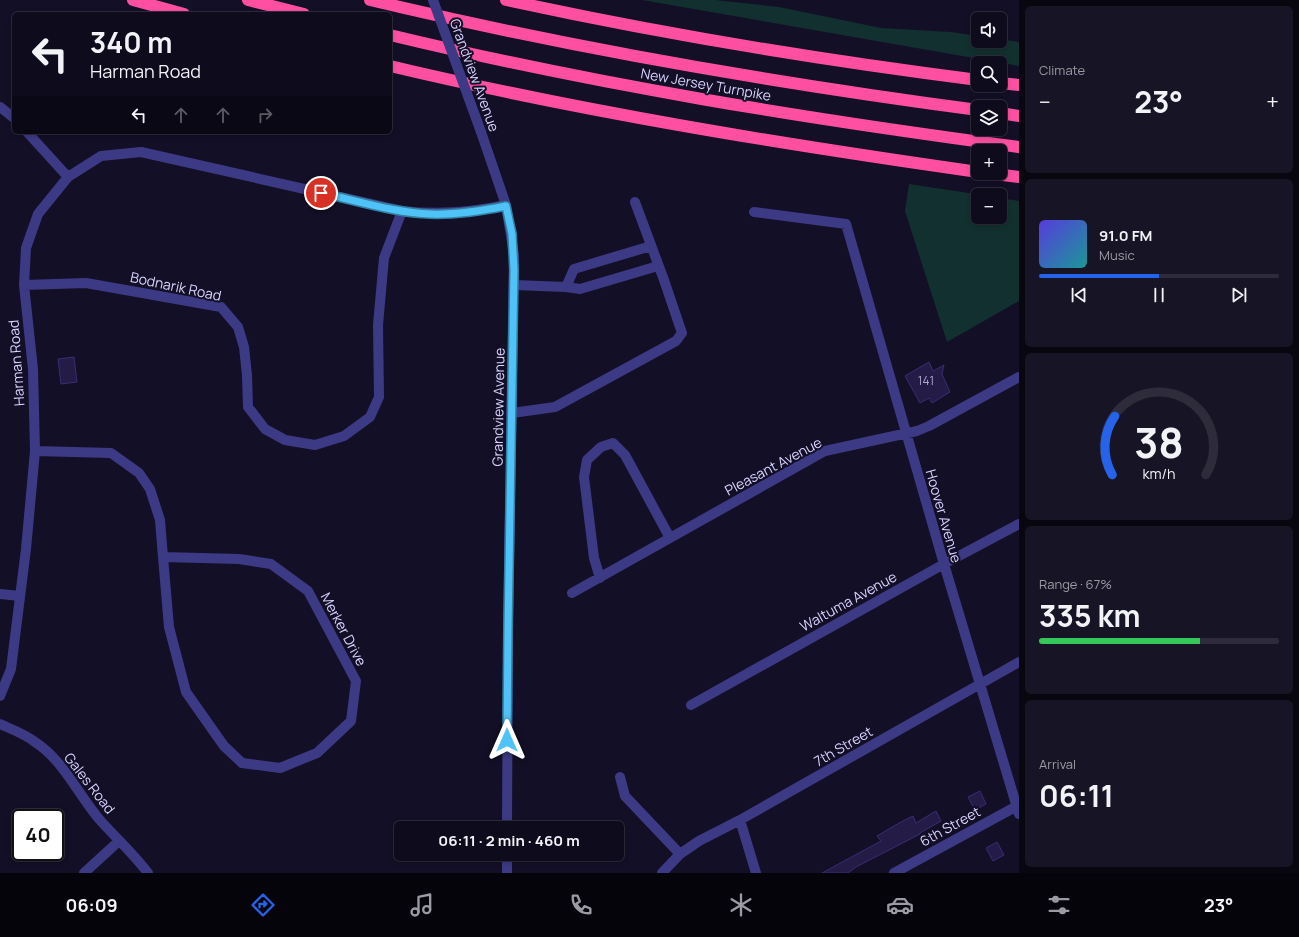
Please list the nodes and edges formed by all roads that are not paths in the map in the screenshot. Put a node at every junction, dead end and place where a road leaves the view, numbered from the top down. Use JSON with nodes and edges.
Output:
{"nodes":[{"id":1,"x":132,"y":0,"type":"edge"},
{"id":2,"x":248,"y":0,"type":"edge"},
{"id":3,"x":370,"y":0,"type":"edge"},
{"id":4,"x":433,"y":0,"type":"edge"},
{"id":5,"x":506,"y":0,"type":"edge"},
{"id":6,"x":177,"y":12,"type":"edge"},
{"id":7,"x":296,"y":12,"type":"edge"},
{"id":8,"x":392,"y":35,"type":"edge"},
{"id":9,"x":392,"y":66,"type":"edge"},
{"id":10,"x":971,"y":79,"type":"edge"},
{"id":11,"x":1007,"y":84,"type":"edge"},
{"id":12,"x":1019,"y":86,"type":"edge"},
{"id":13,"x":0,"y":107,"type":"edge"},
{"id":14,"x":971,"y":109,"type":"edge"},
{"id":15,"x":1007,"y":114,"type":"edge"},
{"id":16,"x":12,"y":116,"type":"edge"},
{"id":17,"x":1019,"y":116,"type":"edge"},
{"id":18,"x":29,"y":134,"type":"edge"},
{"id":19,"x":1019,"y":147,"type":"edge"},
{"id":20,"x":971,"y":171,"type":"edge"},
{"id":21,"x":1007,"y":176,"type":"edge"},
{"id":22,"x":68,"y":177,"type":"junction"},
{"id":23,"x":1019,"y":177,"type":"edge"},
{"id":24,"x":635,"y":202,"type":"dead end"},
{"id":25,"x":506,"y":206,"type":"junction"},
{"id":26,"x":402,"y":211,"type":"junction"},
{"id":27,"x":754,"y":212,"type":"dead end"},
{"id":28,"x":651,"y":246,"type":"junction"},
{"id":29,"x":658,"y":266,"type":"junction"},
{"id":30,"x":24,"y":285,"type":"junction"},
{"id":31,"x":514,"y":285,"type":"junction"},
{"id":32,"x":566,"y":287,"type":"junction"},
{"id":33,"x":1019,"y":377,"type":"edge"},
{"id":34,"x":512,"y":413,"type":"junction"},
{"id":35,"x":906,"y":434,"type":"junction"},
{"id":36,"x":35,"y":451,"type":"junction"},
{"id":37,"x":1019,"y":524,"type":"edge"},
{"id":38,"x":670,"y":538,"type":"junction"},
{"id":39,"x":163,"y":557,"type":"junction"},
{"id":40,"x":944,"y":564,"type":"junction"},
{"id":41,"x":600,"y":578,"type":"junction"},
{"id":42,"x":572,"y":593,"type":"dead end"},
{"id":43,"x":0,"y":594,"type":"edge"},
{"id":44,"x":20,"y":596,"type":"junction"},
{"id":45,"x":1019,"y":662,"type":"edge"},
{"id":46,"x":980,"y":684,"type":"junction"},
{"id":47,"x":0,"y":696,"type":"edge"},
{"id":48,"x":692,"y":705,"type":"dead end"},
{"id":49,"x":0,"y":724,"type":"edge"},
{"id":50,"x":620,"y":777,"type":"dead end"},
{"id":51,"x":1018,"y":808,"type":"edge"},
{"id":52,"x":740,"y":820,"type":"junction"},
{"id":53,"x":507,"y":821,"type":"edge"},
{"id":54,"x":119,"y":841,"type":"junction"},
{"id":55,"x":680,"y":854,"type":"junction"},
{"id":56,"x":507,"y":861,"type":"edge"},
{"id":57,"x":84,"y":873,"type":"edge"},
{"id":58,"x":148,"y":873,"type":"edge"},
{"id":59,"x":507,"y":873,"type":"edge"},
{"id":60,"x":662,"y":873,"type":"edge"},
{"id":61,"x":756,"y":873,"type":"edge"},
{"id":62,"x":894,"y":873,"type":"edge"}],
"edges":[{"from":1,"to":6,"type":"highway"},
{"from":2,"to":7,"type":"highway"},
{"from":3,"to":14,"type":"highway","name":"New Jersey Turnpike"},
{"from":4,"to":25,"type":"street","name":"Grandview Avenue","bridge":true},
{"from":5,"to":10,"type":"highway"},
{"from":8,"to":19,"type":"highway","name":"New Jersey Turnpike"},
{"from":9,"to":20,"type":"highway"},
{"from":11,"to":12,"type":"highway"},
{"from":13,"to":16,"type":"street"},
{"from":15,"to":17,"type":"highway"},
{"from":18,"to":22,"type":"street"},
{"from":21,"to":23,"type":"highway"},
{"from":22,"to":26,"type":"street","name":"Harman Road"},
{"from":22,"to":30,"type":"street","name":"Harman Road"},
{"from":24,"to":28,"type":"street"},
{"from":25,"to":26,"type":"street","name":"Harman Road"},
{"from":25,"to":31,"type":"street","name":"Grandview Avenue"},
{"from":26,"to":30,"type":"street","name":"Bodnarik Road"},
{"from":27,"to":35,"type":"street","name":"Hoover Avenue"},
{"from":28,"to":29,"type":"street"},
{"from":28,"to":32,"type":"street"},
{"from":29,"to":32,"type":"street"},
{"from":29,"to":34,"type":"street"},
{"from":30,"to":36,"type":"street","name":"Harman Road"},
{"from":31,"to":32,"type":"street"},
{"from":31,"to":34,"type":"street","name":"Grandview Avenue"},
{"from":33,"to":35,"type":"street","name":"Pleasant Avenue"},
{"from":34,"to":53,"type":"street","name":"Grandview Avenue"},
{"from":35,"to":38,"type":"street","name":"Pleasant Avenue"},
{"from":35,"to":40,"type":"street","name":"Hoover Avenue"},
{"from":36,"to":39,"type":"street","name":"Merker Drive"},
{"from":36,"to":44,"type":"street","name":"Harman Road"},
{"from":37,"to":40,"type":"street","name":"Waltuma Avenue"},
{"from":38,"to":41,"type":"street","name":"Pleasant Avenue"},
{"from":38,"to":41,"type":"street"},
{"from":39,"to":39,"type":"street","name":"Merker Drive"},
{"from":40,"to":46,"type":"street","name":"Hoover Avenue"},
{"from":40,"to":48,"type":"street","name":"Waltuma Avenue"},
{"from":41,"to":42,"type":"street","name":"Pleasant Avenue"},
{"from":43,"to":44,"type":"street"},
{"from":44,"to":47,"type":"street","name":"Harman Road"},
{"from":45,"to":46,"type":"street","name":"7th Street"},
{"from":46,"to":51,"type":"street","name":"Hoover Avenue"},
{"from":46,"to":52,"type":"street","name":"7th Street"},
{"from":49,"to":54,"type":"street","name":"Gales Road"},
{"from":50,"to":55,"type":"street"},
{"from":51,"to":62,"type":"street","name":"6th Street"},
{"from":52,"to":55,"type":"street","name":"7th Street"},
{"from":52,"to":61,"type":"street"},
{"from":54,"to":57,"type":"street"},
{"from":54,"to":58,"type":"street","name":"Gales Road"},
{"from":55,"to":60,"type":"street","name":"7th Street"},
{"from":56,"to":59,"type":"street"}]}
